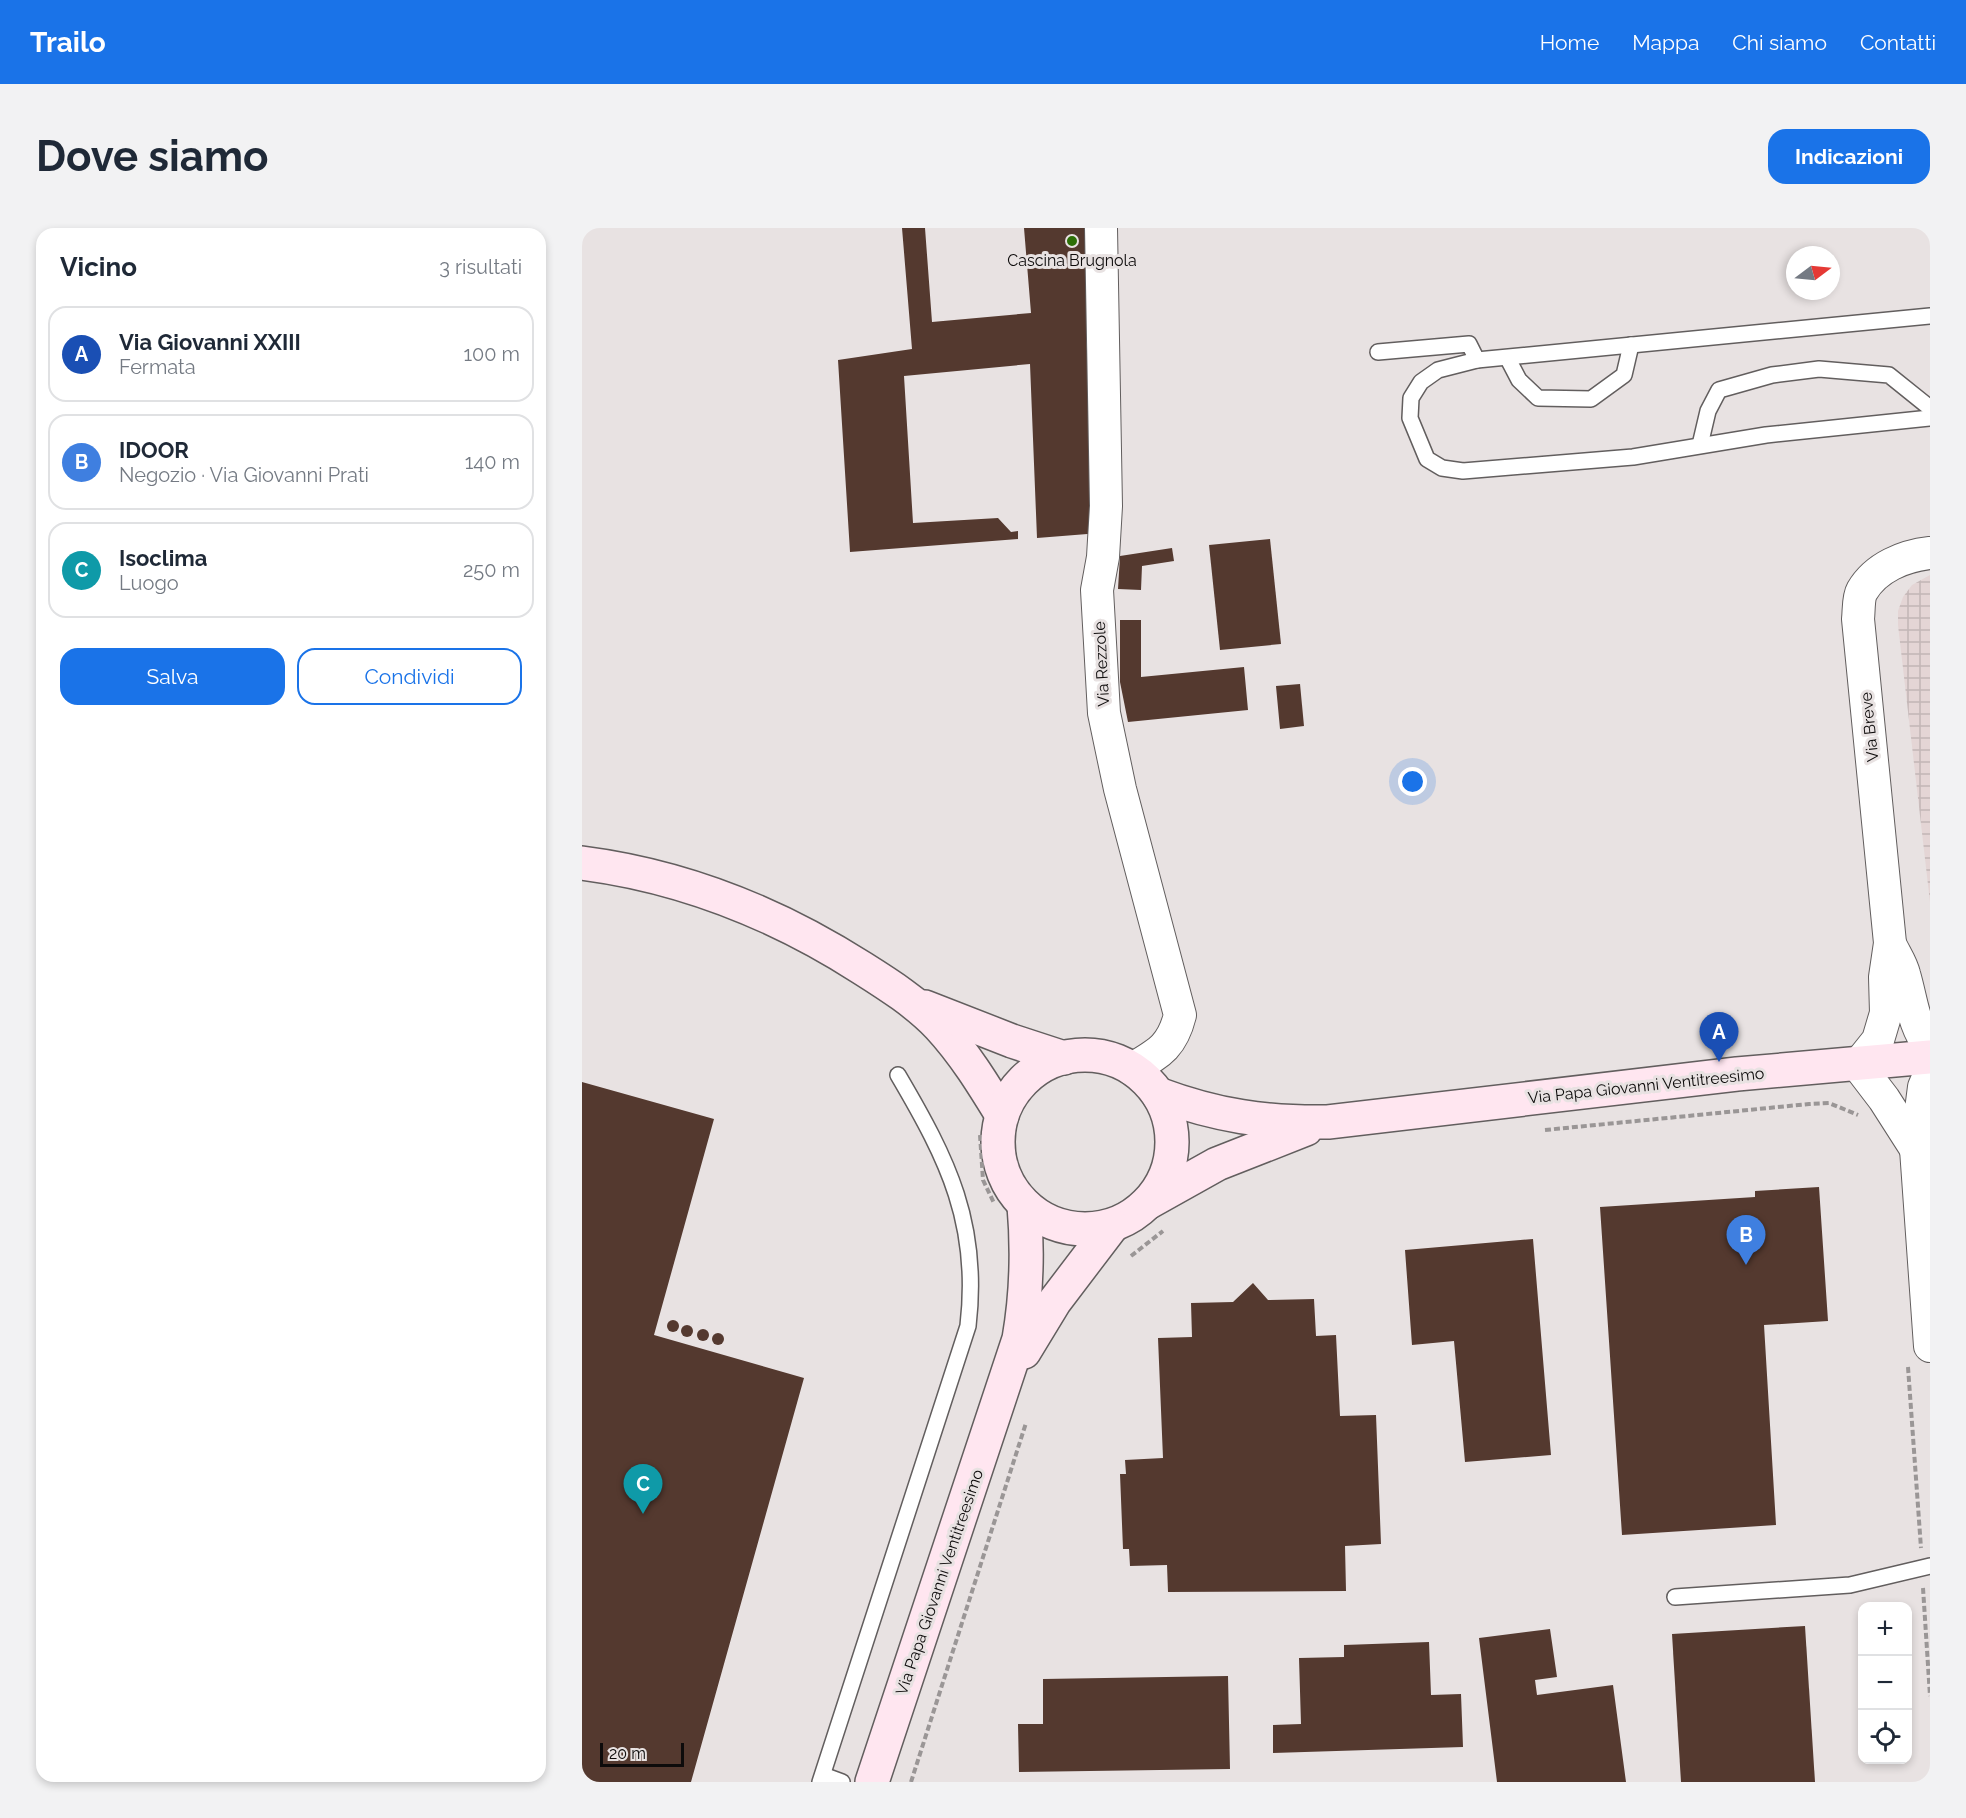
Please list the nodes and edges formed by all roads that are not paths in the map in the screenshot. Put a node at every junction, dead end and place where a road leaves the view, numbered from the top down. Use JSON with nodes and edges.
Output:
{"nodes":[{"id":1,"x":1101,"y":228,"type":"edge"},
{"id":2,"x":1930,"y":316,"type":"edge"},
{"id":3,"x":1631,"y":345,"type":"junction"},
{"id":4,"x":1378,"y":351,"type":"dead end"},
{"id":5,"x":1508,"y":359,"type":"junction"},
{"id":6,"x":1477,"y":360,"type":"junction"},
{"id":7,"x":1930,"y":408,"type":"edge"},
{"id":8,"x":1930,"y":418,"type":"edge"},
{"id":9,"x":1700,"y":445,"type":"junction"},
{"id":10,"x":1930,"y":553,"type":"edge"},
{"id":11,"x":582,"y":863,"type":"edge"},
{"id":12,"x":1890,"y":943,"type":"junction"},
{"id":13,"x":910,"y":1000,"type":"junction"},
{"id":14,"x":1930,"y":1047,"type":"edge"},
{"id":15,"x":1930,"y":1057,"type":"edge"},
{"id":16,"x":1064,"y":1058,"type":"junction"},
{"id":17,"x":1858,"y":1065,"type":"junction"},
{"id":18,"x":1132,"y":1069,"type":"junction"},
{"id":19,"x":1930,"y":1073,"type":"edge"},
{"id":20,"x":898,"y":1075,"type":"dead end"},
{"id":21,"x":1158,"y":1094,"type":"junction"},
{"id":22,"x":990,"y":1121,"type":"junction"},
{"id":23,"x":1328,"y":1122,"type":"junction"},
{"id":24,"x":1916,"y":1149,"type":"junction"},
{"id":25,"x":1011,"y":1208,"type":"junction"},
{"id":26,"x":1157,"y":1216,"type":"junction"},
{"id":27,"x":1112,"y":1226,"type":"junction"},
{"id":28,"x":1919,"y":1352,"type":"edge"},
{"id":29,"x":1007,"y":1382,"type":"junction"},
{"id":30,"x":1926,"y":1567,"type":"edge"},
{"id":31,"x":1675,"y":1597,"type":"dead end"},
{"id":32,"x":822,"y":1778,"type":"edge"},
{"id":33,"x":842,"y":1782,"type":"edge"},
{"id":34,"x":872,"y":1782,"type":"edge"}],
"edges":[{"from":1,"to":18,"type":"street","name":"Via Rezzole"},
{"from":2,"to":3,"type":"lane"},
{"from":3,"to":5,"type":"lane"},
{"from":3,"to":5,"type":"lane"},
{"from":4,"to":6,"type":"lane"},
{"from":5,"to":6,"type":"lane"},
{"from":6,"to":9,"type":"lane"},
{"from":7,"to":9,"type":"lane"},
{"from":8,"to":9,"type":"lane"},
{"from":10,"to":12,"type":"street","name":"Via Breve"},
{"from":11,"to":13,"type":"street"},
{"from":12,"to":14,"type":"street"},
{"from":12,"to":17,"type":"street"},
{"from":13,"to":16,"type":"street"},
{"from":13,"to":22,"type":"street"},
{"from":15,"to":17,"type":"street","name":"Via Papa Giovanni Ventitreesimo"},
{"from":16,"to":18,"type":"street"},
{"from":16,"to":22,"type":"street"},
{"from":17,"to":23,"type":"street","name":"Via Papa Giovanni Ventitreesimo"},
{"from":17,"to":24,"type":"street"},
{"from":18,"to":21,"type":"street"},
{"from":19,"to":24,"type":"street"},
{"from":20,"to":32,"type":"lane"},
{"from":21,"to":23,"type":"street","name":"Via Papa Giovanni Ventitreesimo"},
{"from":21,"to":26,"type":"street"},
{"from":22,"to":25,"type":"street"},
{"from":23,"to":26,"type":"street","name":"Via Papa Giovanni Ventitreesimo"},
{"from":24,"to":28,"type":"street"},
{"from":25,"to":27,"type":"street"},
{"from":25,"to":29,"type":"street","name":"Via Papa Giovanni Ventitreesimo"},
{"from":26,"to":27,"type":"street"},
{"from":27,"to":29,"type":"street","name":"Via Papa Giovanni Ventitreesimo"},
{"from":29,"to":34,"type":"street","name":"Via Papa Giovanni Ventitreesimo"},
{"from":30,"to":31,"type":"lane"},
{"from":32,"to":33,"type":"lane"}]}
